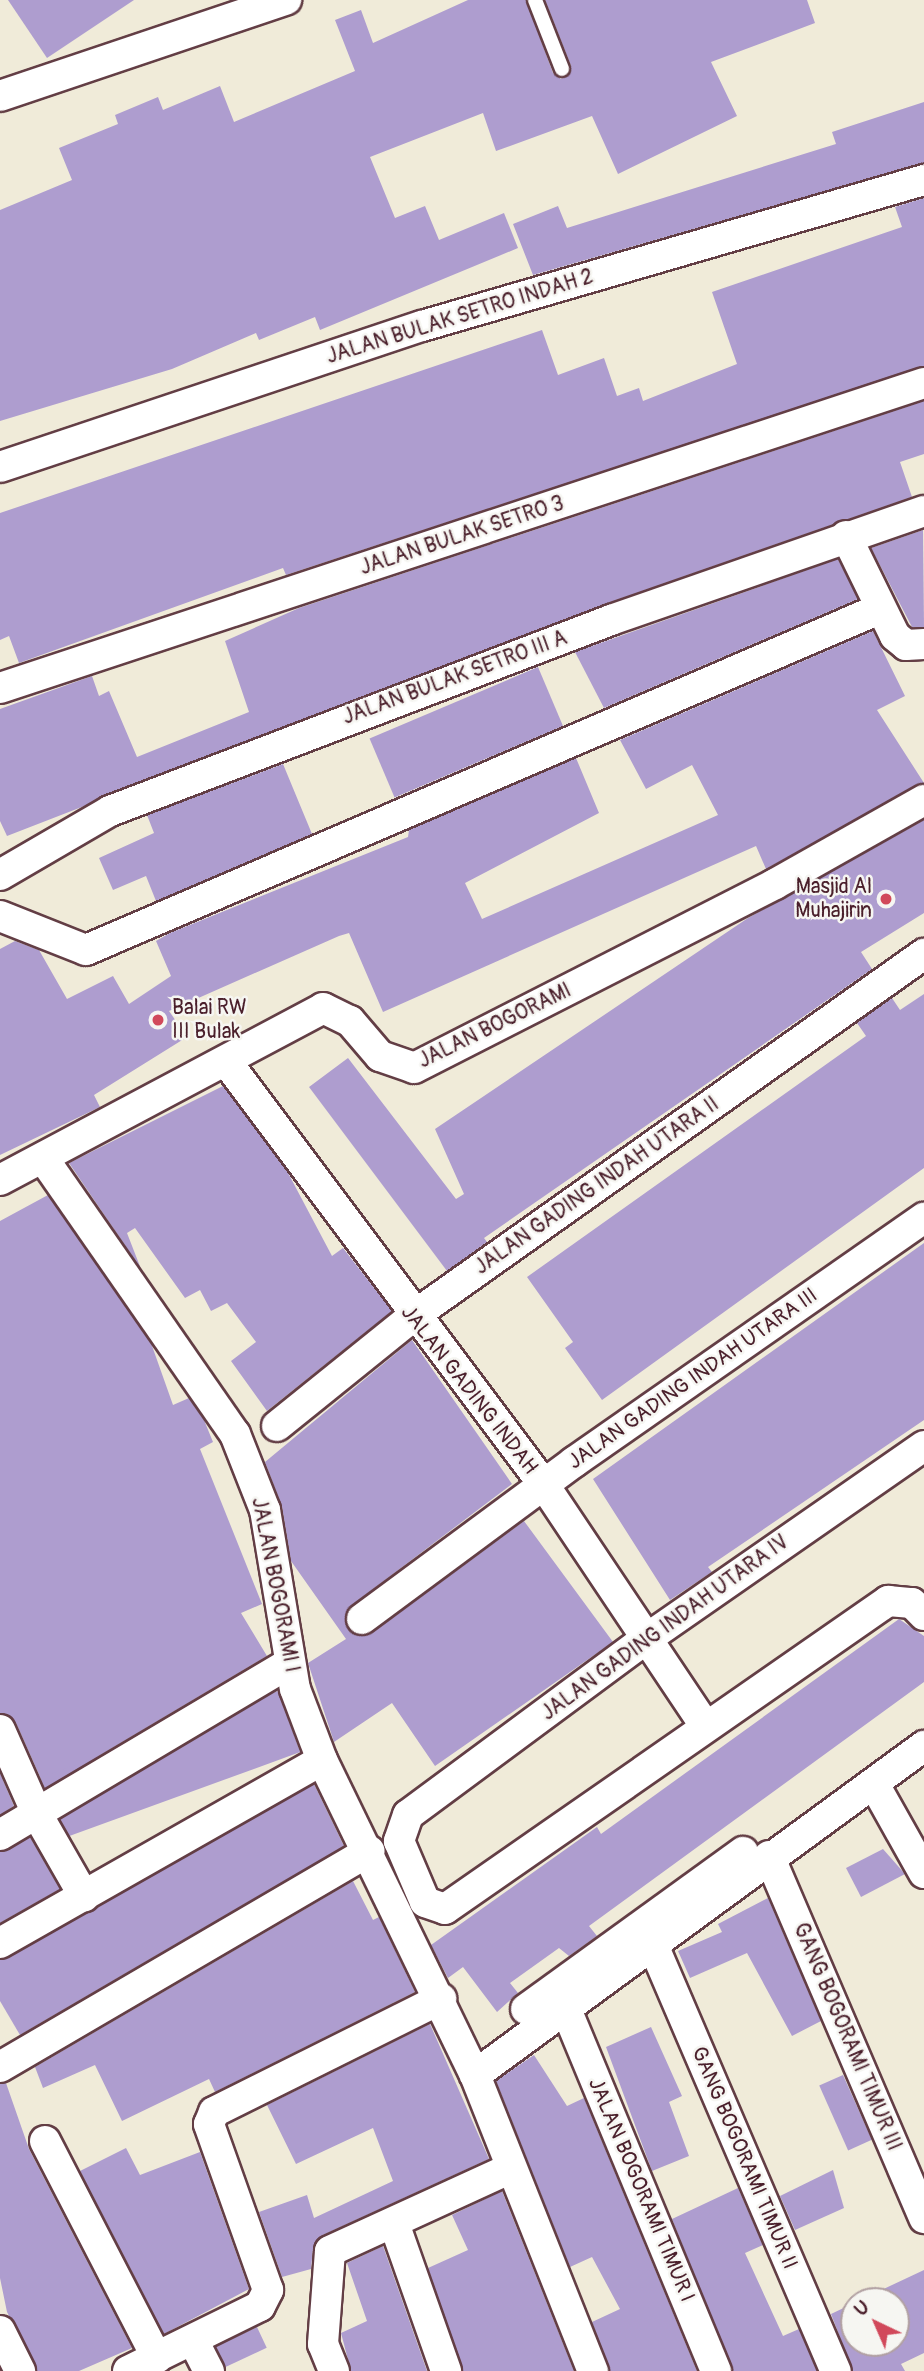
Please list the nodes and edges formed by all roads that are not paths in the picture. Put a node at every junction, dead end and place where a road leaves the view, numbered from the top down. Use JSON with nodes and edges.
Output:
{"nodes":[{"id":1,"x":286,"y":0,"type":"edge"},
{"id":2,"x":535,"y":0,"type":"edge"},
{"id":3,"x":562,"y":69,"type":"dead end"},
{"id":4,"x":0,"y":96,"type":"edge"},
{"id":5,"x":924,"y":180,"type":"edge"},
{"id":6,"x":924,"y":383,"type":"edge"},
{"id":7,"x":0,"y":467,"type":"edge"},
{"id":8,"x":924,"y":512,"type":"edge"},
{"id":9,"x":846,"y":536,"type":"junction"},
{"id":10,"x":877,"y":610,"type":"junction"},
{"id":11,"x":924,"y":644,"type":"edge"},
{"id":12,"x":0,"y":688,"type":"edge"},
{"id":13,"x":924,"y":800,"type":"edge"},
{"id":14,"x":0,"y":875,"type":"edge"},
{"id":15,"x":0,"y":916,"type":"edge"},
{"id":16,"x":924,"y":954,"type":"edge"},
{"id":17,"x":226,"y":1061,"type":"junction"},
{"id":18,"x":43,"y":1157,"type":"junction"},
{"id":19,"x":0,"y":1180,"type":"edge"},
{"id":20,"x":924,"y":1217,"type":"edge"},
{"id":21,"x":412,"y":1317,"type":"junction"},
{"id":22,"x":277,"y":1426,"type":"dead end"},
{"id":23,"x":924,"y":1446,"type":"edge"},
{"id":24,"x":544,"y":1485,"type":"junction"},
{"id":25,"x":924,"y":1615,"type":"edge"},
{"id":26,"x":362,"y":1619,"type":"dead end"},
{"id":27,"x":643,"y":1641,"type":"junction"},
{"id":28,"x":290,"y":1663,"type":"junction"},
{"id":29,"x":705,"y":1724,"type":"junction"},
{"id":30,"x":924,"y":1726,"type":"edge"},
{"id":31,"x":1,"y":1737,"type":"edge"},
{"id":32,"x":924,"y":1746,"type":"edge"},
{"id":33,"x":322,"y":1760,"type":"junction"},
{"id":34,"x":874,"y":1784,"type":"junction"},
{"id":35,"x":37,"y":1814,"type":"junction"},
{"id":36,"x":0,"y":1835,"type":"edge"},
{"id":37,"x":370,"y":1851,"type":"junction"},
{"id":38,"x":769,"y":1856,"type":"junction"},
{"id":39,"x":924,"y":1873,"type":"edge"},
{"id":40,"x":83,"y":1896,"type":"junction"},
{"id":41,"x":0,"y":1944,"type":"edge"},
{"id":42,"x":653,"y":1945,"type":"junction"},
{"id":43,"x":441,"y":1998,"type":"junction"},
{"id":44,"x":526,"y":2009,"type":"dead end"},
{"id":45,"x":566,"y":2009,"type":"junction"},
{"id":46,"x":0,"y":2067,"type":"edge"},
{"id":47,"x":475,"y":2075,"type":"junction"},
{"id":48,"x":45,"y":2141,"type":"dead end"},
{"id":49,"x":511,"y":2168,"type":"junction"},
{"id":50,"x":924,"y":2218,"type":"edge"},
{"id":51,"x":395,"y":2226,"type":"junction"},
{"id":52,"x":0,"y":2331,"type":"edge"},
{"id":53,"x":194,"y":2342,"type":"junction"},
{"id":54,"x":157,"y":2358,"type":"junction"},
{"id":55,"x":20,"y":2371,"type":"edge"},
{"id":56,"x":128,"y":2371,"type":"edge"},
{"id":57,"x":209,"y":2371,"type":"edge"},
{"id":58,"x":334,"y":2371,"type":"edge"},
{"id":59,"x":446,"y":2371,"type":"edge"},
{"id":60,"x":593,"y":2371,"type":"edge"},
{"id":61,"x":716,"y":2371,"type":"edge"},
{"id":62,"x":836,"y":2371,"type":"edge"}],
"edges":[{"from":1,"to":4,"type":"street"},
{"from":2,"to":3,"type":"lane"},
{"from":5,"to":7,"type":"street","name":"JALAN BULAK SETRO INDAH 2"},
{"from":6,"to":12,"type":"street","name":"JALAN BULAK SETRO 3"},
{"from":8,"to":9,"type":"street","name":"JALAN BULAK SETRO III A"},
{"from":9,"to":10,"type":"street"},
{"from":9,"to":14,"type":"street","name":"JALAN BULAK SETRO III A"},
{"from":10,"to":11,"type":"street"},
{"from":10,"to":15,"type":"street"},
{"from":13,"to":17,"type":"street","name":"JALAN BOGORAMI"},
{"from":16,"to":21,"type":"street","name":"JALAN GADING INDAH UTARA II"},
{"from":17,"to":18,"type":"street","name":"JALAN BOGORAMI"},
{"from":17,"to":21,"type":"street","name":"JALAN GADING INDAH"},
{"from":18,"to":19,"type":"street","name":"JALAN BOGORAMI"},
{"from":18,"to":28,"type":"street","name":"JALAN BOGORAMI I"},
{"from":20,"to":24,"type":"street","name":"JALAN GADING INDAH UTARA III"},
{"from":21,"to":22,"type":"street","name":"JALAN GADING INDAH UTARA II"},
{"from":21,"to":24,"type":"street","name":"JALAN GADING INDAH"},
{"from":23,"to":27,"type":"street","name":"JALAN GADING INDAH UTARA IV"},
{"from":24,"to":26,"type":"street","name":"JALAN GADING INDAH UTARA III"},
{"from":24,"to":27,"type":"street","name":"JALAN GADING INDAH"},
{"from":25,"to":29,"type":"street"},
{"from":27,"to":29,"type":"street","name":"JALAN GADING INDAH"},
{"from":27,"to":29,"type":"street","name":"JALAN GADING INDAH UTARA IV"},
{"from":28,"to":33,"type":"street","name":"JALAN BOGORAMI I"},
{"from":28,"to":35,"type":"street"},
{"from":30,"to":44,"type":"street"},
{"from":31,"to":35,"type":"street"},
{"from":32,"to":34,"type":"street"},
{"from":33,"to":37,"type":"street","name":"JALAN BOGORAMI I"},
{"from":33,"to":40,"type":"street"},
{"from":34,"to":38,"type":"street"},
{"from":34,"to":39,"type":"street"},
{"from":35,"to":36,"type":"street"},
{"from":35,"to":40,"type":"street"},
{"from":37,"to":43,"type":"street","name":"JALAN BOGORAMI I"},
{"from":37,"to":46,"type":"street"},
{"from":38,"to":42,"type":"street"},
{"from":38,"to":50,"type":"street","name":"GANG BOGORAMI TIMUR III"},
{"from":40,"to":41,"type":"street"},
{"from":42,"to":45,"type":"street"},
{"from":42,"to":62,"type":"street","name":"GANG BOGORAMI TIMUR II"},
{"from":43,"to":47,"type":"street","name":"JALAN BOGORAMI I"},
{"from":43,"to":53,"type":"street"},
{"from":45,"to":47,"type":"street"},
{"from":45,"to":61,"type":"street","name":"JALAN BOGORAMI TIMUR I"},
{"from":47,"to":49,"type":"street","name":"JALAN BOGORAMI I"},
{"from":48,"to":54,"type":"street"},
{"from":49,"to":51,"type":"street"},
{"from":49,"to":60,"type":"street","name":"JALAN BOGORAMI I"},
{"from":51,"to":58,"type":"street"},
{"from":51,"to":59,"type":"street"},
{"from":52,"to":55,"type":"street"},
{"from":53,"to":54,"type":"street"},
{"from":53,"to":57,"type":"street"},
{"from":54,"to":56,"type":"street"}]}
